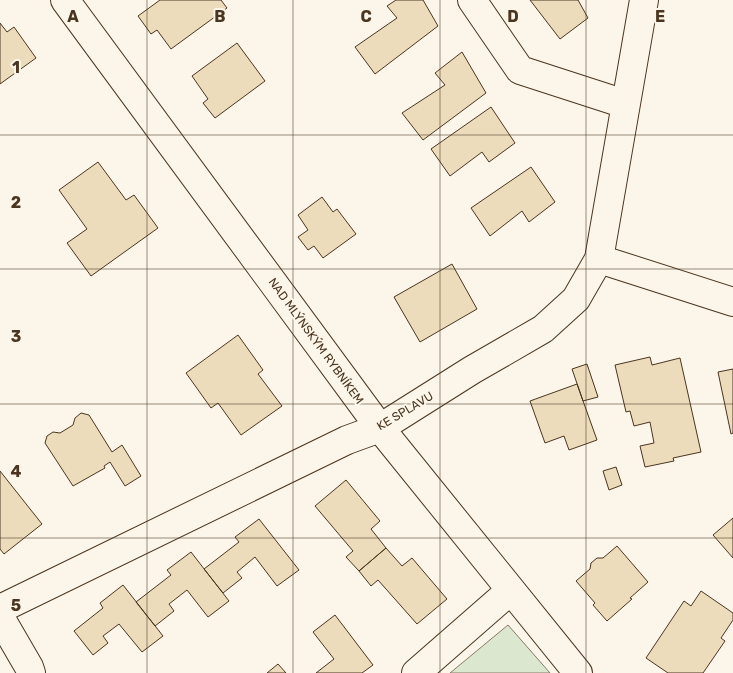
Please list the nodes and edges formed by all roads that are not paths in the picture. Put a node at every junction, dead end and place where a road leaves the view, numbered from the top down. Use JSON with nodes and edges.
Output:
{"nodes":[{"id":1,"x":65,"y":0,"type":"edge"},
{"id":2,"x":472,"y":0,"type":"edge"},
{"id":3,"x":644,"y":0,"type":"edge"},
{"id":4,"x":625,"y":104,"type":"junction"},
{"id":5,"x":599,"y":259,"type":"junction"},
{"id":6,"x":733,"y":302,"type":"edge"},
{"id":7,"x":380,"y":428,"type":"junction"},
{"id":8,"x":511,"y":590,"type":"junction"},
{"id":9,"x":0,"y":609,"type":"edge"},
{"id":10,"x":0,"y":617,"type":"edge"},
{"id":11,"x":30,"y":673,"type":"edge"},
{"id":12,"x":416,"y":673,"type":"edge"},
{"id":13,"x":578,"y":673,"type":"edge"}],
"edges":[{"from":1,"to":7,"type":"street","name":"NAD MLÝNSKÝM RYBNÍKEM"},
{"from":2,"to":4,"type":"street"},
{"from":3,"to":4,"type":"street"},
{"from":4,"to":5,"type":"street"},
{"from":5,"to":6,"type":"street"},
{"from":5,"to":7,"type":"street","name":"KE SPLAVU"},
{"from":7,"to":8,"type":"street","name":"NAD MLÝNSKÝM RYBNÍKEM"},
{"from":7,"to":9,"type":"street","name":"KE SPLAVU"},
{"from":8,"to":12,"type":"street"},
{"from":8,"to":13,"type":"street","name":"NAD MLÝNSKÝM RYBNÍKEM"},
{"from":10,"to":11,"type":"street"}]}
